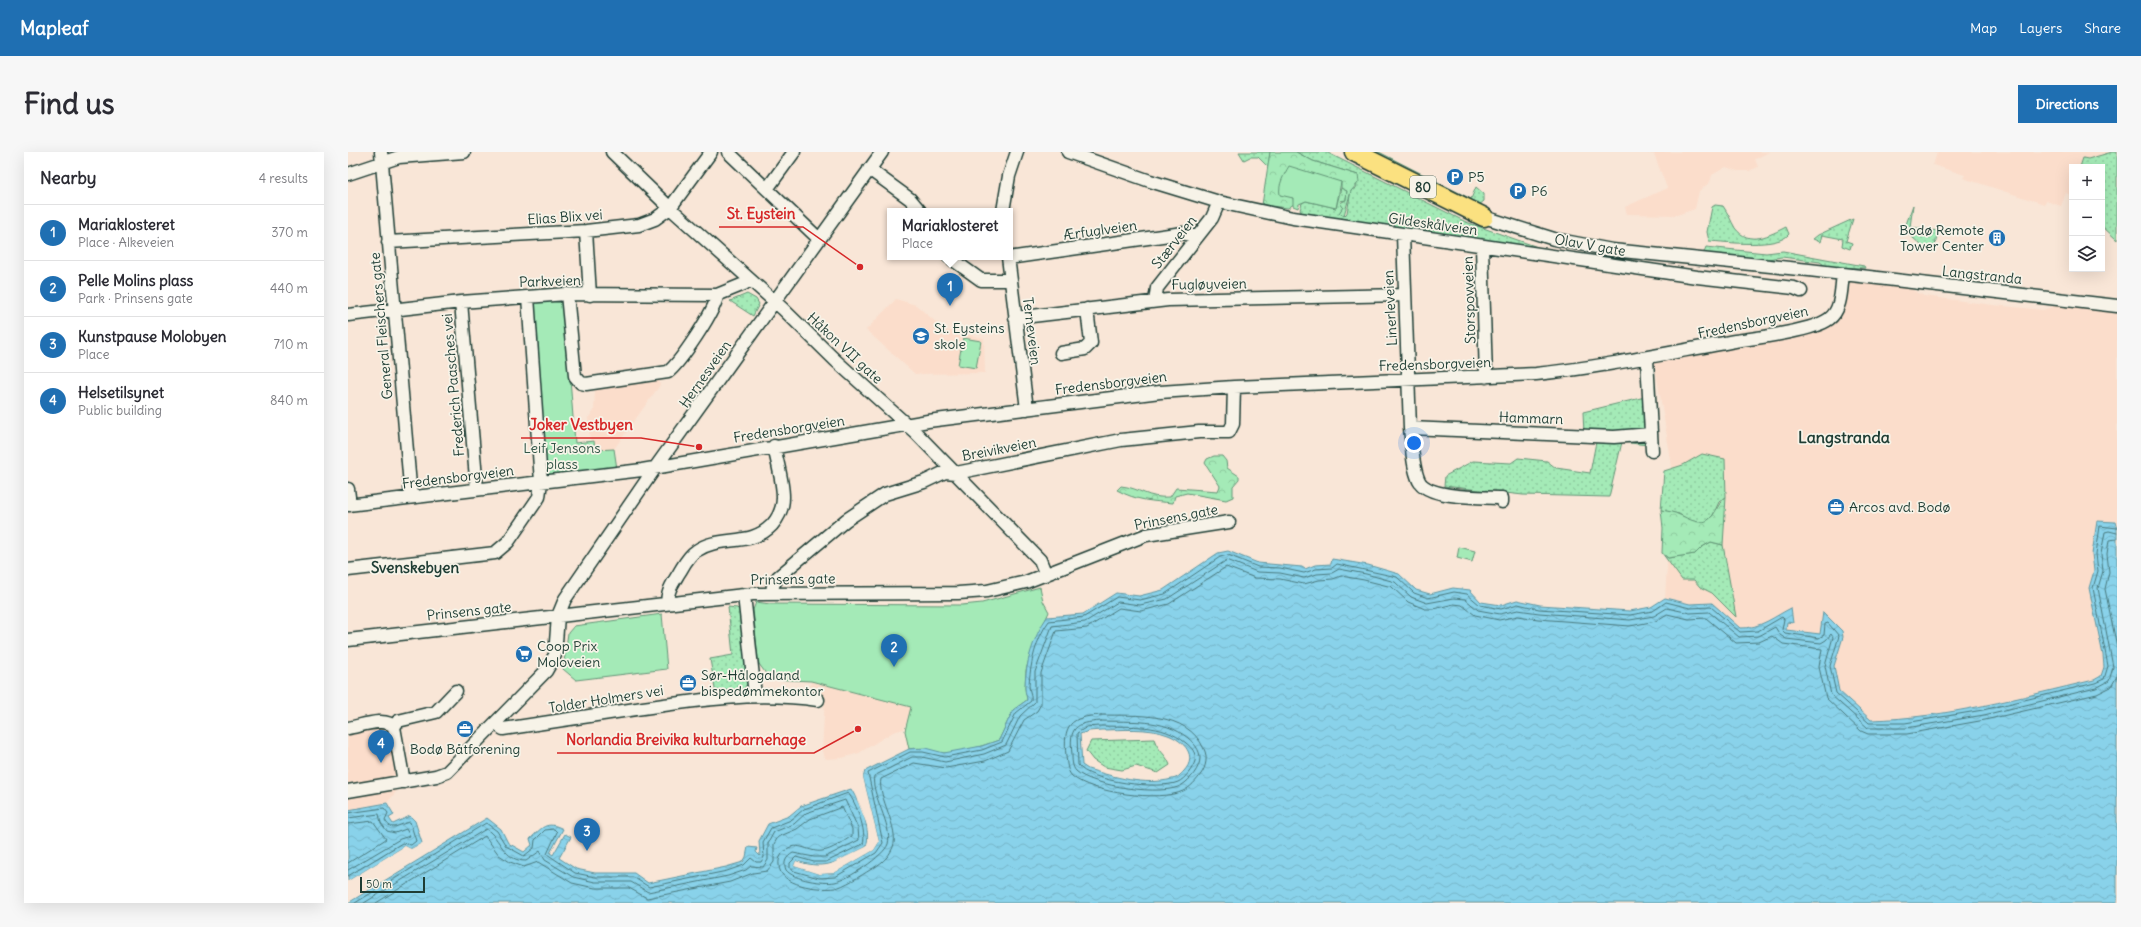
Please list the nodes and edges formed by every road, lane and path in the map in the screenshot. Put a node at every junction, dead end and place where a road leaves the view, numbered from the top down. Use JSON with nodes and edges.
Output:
{"nodes":[{"id":1,"x":464,"y":152,"type":"edge"},
{"id":2,"x":612,"y":152,"type":"edge"},
{"id":3,"x":711,"y":152,"type":"edge"},
{"id":4,"x":728,"y":152,"type":"edge"},
{"id":5,"x":794,"y":152,"type":"edge"},
{"id":6,"x":882,"y":152,"type":"edge"},
{"id":7,"x":1016,"y":152,"type":"edge"},
{"id":8,"x":1068,"y":152,"type":"edge"},
{"id":9,"x":1354,"y":152,"type":"edge"},
{"id":10,"x":381,"y":157,"type":"edge"},
{"id":11,"x":869,"y":169,"type":"junction"},
{"id":12,"x":348,"y":174,"type":"edge"},
{"id":13,"x":768,"y":189,"type":"junction"},
{"id":14,"x":1219,"y":202,"type":"junction"},
{"id":15,"x":670,"y":208,"type":"junction"},
{"id":16,"x":918,"y":208,"type":"edge"},
{"id":17,"x":1004,"y":208,"type":"edge"},
{"id":18,"x":1484,"y":217,"type":"joint"},
{"id":19,"x":586,"y":231,"type":"junction"},
{"id":20,"x":1403,"y":235,"type":"junction"},
{"id":21,"x":1196,"y":237,"type":"junction"},
{"id":22,"x":819,"y":239,"type":"junction"},
{"id":23,"x":388,"y":242,"type":"junction"},
{"id":24,"x":1482,"y":246,"type":"junction"},
{"id":25,"x":1013,"y":257,"type":"edge"},
{"id":26,"x":953,"y":260,"type":"edge"},
{"id":27,"x":1008,"y":260,"type":"edge"},
{"id":28,"x":1843,"y":274,"type":"junction"},
{"id":29,"x":749,"y":279,"type":"junction"},
{"id":30,"x":1011,"y":280,"type":"junction"},
{"id":31,"x":1801,"y":291,"type":"dead end"},
{"id":32,"x":568,"y":294,"type":"junction"},
{"id":33,"x":590,"y":294,"type":"junction"},
{"id":34,"x":717,"y":294,"type":"junction"},
{"id":35,"x":1404,"y":295,"type":"junction"},
{"id":36,"x":528,"y":297,"type":"junction"},
{"id":37,"x":1155,"y":301,"type":"junction"},
{"id":38,"x":461,"y":302,"type":"junction"},
{"id":39,"x":775,"y":302,"type":"junction"},
{"id":40,"x":2117,"y":306,"type":"edge"},
{"id":41,"x":395,"y":309,"type":"junction"},
{"id":42,"x":1087,"y":309,"type":"junction"},
{"id":43,"x":348,"y":315,"type":"edge"},
{"id":44,"x":1015,"y":318,"type":"junction"},
{"id":45,"x":1061,"y":353,"type":"dead end"},
{"id":46,"x":1647,"y":359,"type":"junction"},
{"id":47,"x":1486,"y":376,"type":"junction"},
{"id":48,"x":1408,"y":380,"type":"junction"},
{"id":49,"x":1234,"y":387,"type":"junction"},
{"id":50,"x":1027,"y":409,"type":"junction"},
{"id":51,"x":908,"y":426,"type":"junction"},
{"id":52,"x":1410,"y":428,"type":"junction"},
{"id":53,"x":1651,"y":434,"type":"junction"},
{"id":54,"x":774,"y":446,"type":"junction"},
{"id":55,"x":1652,"y":451,"type":"dead end"},
{"id":56,"x":656,"y":468,"type":"junction"},
{"id":57,"x":956,"y":473,"type":"junction"},
{"id":58,"x":541,"y":482,"type":"junction"},
{"id":59,"x":348,"y":489,"type":"edge"},
{"id":60,"x":477,"y":490,"type":"junction"},
{"id":61,"x":411,"y":498,"type":"junction"},
{"id":62,"x":1502,"y":502,"type":"dead end"},
{"id":63,"x":349,"y":505,"type":"edge"},
{"id":64,"x":1229,"y":522,"type":"dead end"},
{"id":65,"x":348,"y":570,"type":"edge"},
{"id":66,"x":1046,"y":575,"type":"junction"},
{"id":67,"x":772,"y":594,"type":"junction"},
{"id":68,"x":744,"y":595,"type":"junction"},
{"id":69,"x":667,"y":603,"type":"junction"},
{"id":70,"x":558,"y":616,"type":"junction"},
{"id":71,"x":348,"y":640,"type":"edge"},
{"id":72,"x":456,"y":691,"type":"dead end"},
{"id":73,"x":755,"y":695,"type":"junction"},
{"id":74,"x":818,"y":700,"type":"dead end"},
{"id":75,"x":496,"y":724,"type":"junction"},
{"id":76,"x":394,"y":727,"type":"junction"},
{"id":77,"x":348,"y":728,"type":"edge"},
{"id":78,"x":404,"y":782,"type":"junction"},
{"id":79,"x":348,"y":791,"type":"edge"}],
"edges":[{"from":1,"to":10,"type":"street"},
{"from":2,"to":15,"type":"street","name":"Håkon VII gate"},
{"from":3,"to":15,"type":"street","name":"Elias Blix vei"},
{"from":4,"to":13,"type":"street"},
{"from":5,"to":13,"type":"street"},
{"from":6,"to":11,"type":"street","name":"Hernesveien"},
{"from":7,"to":17,"type":"street"},
{"from":8,"to":14,"type":"street","name":"Gildeskålveien"},
{"from":9,"to":18,"type":"highway","name":"Olav V gate","number":"80"},
{"from":10,"to":12,"type":"street"},
{"from":10,"to":23,"type":"street","name":"General Fleischers gate"},
{"from":11,"to":16,"type":"street"},
{"from":11,"to":22,"type":"street","name":"Hernesveien"},
{"from":13,"to":22,"type":"street"},
{"from":14,"to":20,"type":"street","name":"Gildeskålveien"},
{"from":14,"to":21,"type":"street","name":"Stærveien"},
{"from":15,"to":19,"type":"street","name":"Elias Blix vei"},
{"from":15,"to":29,"type":"street","name":"Håkon VII gate"},
{"from":18,"to":28,"type":"street","name":"Olav V gate"},
{"from":19,"to":23,"type":"street","name":"Elias Blix vei"},
{"from":19,"to":33,"type":"street"},
{"from":20,"to":24,"type":"street","name":"Gildeskålveien"},
{"from":20,"to":35,"type":"street","name":"Linerleveien"},
{"from":21,"to":25,"type":"street","name":"Ærfuglveien"},
{"from":21,"to":37,"type":"street","name":"Stærveien"},
{"from":22,"to":39,"type":"street","name":"Hernesveien"},
{"from":23,"to":41,"type":"street","name":"General Fleischers gate"},
{"from":24,"to":31,"type":"street","name":"Gildeskålveien"},
{"from":24,"to":47,"type":"street","name":"Storspovveien"},
{"from":26,"to":30,"type":"street"},
{"from":27,"to":30,"type":"street","name":"Terneveien"},
{"from":28,"to":40,"type":"street","name":"Langstranda"},
{"from":28,"to":46,"type":"street","name":"Fredensborgveien"},
{"from":29,"to":34,"type":"street","name":"Parkveien"},
{"from":29,"to":39,"type":"street","name":"Håkon VII gate"},
{"from":30,"to":44,"type":"street","name":"Terneveien"},
{"from":32,"to":33,"type":"street","name":"Parkveien"},
{"from":32,"to":34,"type":"street"},
{"from":32,"to":36,"type":"street","name":"Parkveien"},
{"from":33,"to":34,"type":"street","name":"Parkveien"},
{"from":35,"to":37,"type":"street","name":"Fugløyveien"},
{"from":35,"to":48,"type":"street","name":"Linerleveien"},
{"from":36,"to":38,"type":"street","name":"Parkveien"},
{"from":36,"to":58,"type":"street"},
{"from":37,"to":42,"type":"street","name":"Fugløyveien"},
{"from":38,"to":41,"type":"street","name":"Parkveien"},
{"from":38,"to":60,"type":"street","name":"Frederich Paasches vei"},
{"from":39,"to":51,"type":"street","name":"Håkon VII gate"},
{"from":39,"to":56,"type":"street","name":"Hernesveien"},
{"from":41,"to":43,"type":"street","name":"Parkveien"},
{"from":41,"to":61,"type":"street","name":"General Fleischers gate"},
{"from":42,"to":44,"type":"street","name":"Fugløyveien"},
{"from":42,"to":45,"type":"street"},
{"from":44,"to":50,"type":"street","name":"Terneveien"},
{"from":46,"to":47,"type":"street","name":"Fredensborgveien"},
{"from":46,"to":53,"type":"street"},
{"from":47,"to":48,"type":"street","name":"Fredensborgveien"},
{"from":48,"to":49,"type":"street","name":"Fredensborgveien"},
{"from":48,"to":52,"type":"street"},
{"from":49,"to":50,"type":"street","name":"Fredensborgveien"},
{"from":49,"to":57,"type":"street","name":"Breivikveien"},
{"from":50,"to":51,"type":"street","name":"Fredensborgveien"},
{"from":51,"to":54,"type":"street","name":"Fredensborgveien"},
{"from":51,"to":57,"type":"street","name":"Håkon VII gate"},
{"from":52,"to":53,"type":"street","name":"Hammarn"},
{"from":52,"to":62,"type":"street"},
{"from":53,"to":55,"type":"street"},
{"from":54,"to":56,"type":"street","name":"Fredensborgveien"},
{"from":54,"to":69,"type":"street"},
{"from":56,"to":58,"type":"street","name":"Fredensborgveien"},
{"from":56,"to":70,"type":"street","name":"Hernesveien"},
{"from":57,"to":66,"type":"street","name":"Håkon VII gate"},
{"from":57,"to":67,"type":"street","name":"Breivikveien"},
{"from":58,"to":60,"type":"street","name":"Fredensborgveien"},
{"from":58,"to":65,"type":"street"},
{"from":59,"to":63,"type":"street"},
{"from":60,"to":61,"type":"street","name":"Fredensborgveien"},
{"from":61,"to":63,"type":"street","name":"Fredensborgveien"},
{"from":64,"to":66,"type":"street","name":"Prinsens gate"},
{"from":66,"to":67,"type":"street","name":"Prinsens gate"},
{"from":67,"to":68,"type":"street","name":"Prinsens gate"},
{"from":68,"to":69,"type":"street","name":"Prinsens gate"},
{"from":68,"to":73,"type":"street"},
{"from":69,"to":70,"type":"street","name":"Prinsens gate"},
{"from":70,"to":71,"type":"street","name":"Prinsens gate"},
{"from":70,"to":75,"type":"street","name":"Hernesveien"},
{"from":72,"to":76,"type":"street"},
{"from":73,"to":74,"type":"street","name":"Tolder Holmers vei"},
{"from":73,"to":75,"type":"street","name":"Tolder Holmers vei"},
{"from":75,"to":78,"type":"street","name":"Hernesveien"},
{"from":76,"to":77,"type":"street"},
{"from":76,"to":78,"type":"street"},
{"from":78,"to":79,"type":"street","name":"Hernesveien"}]}
